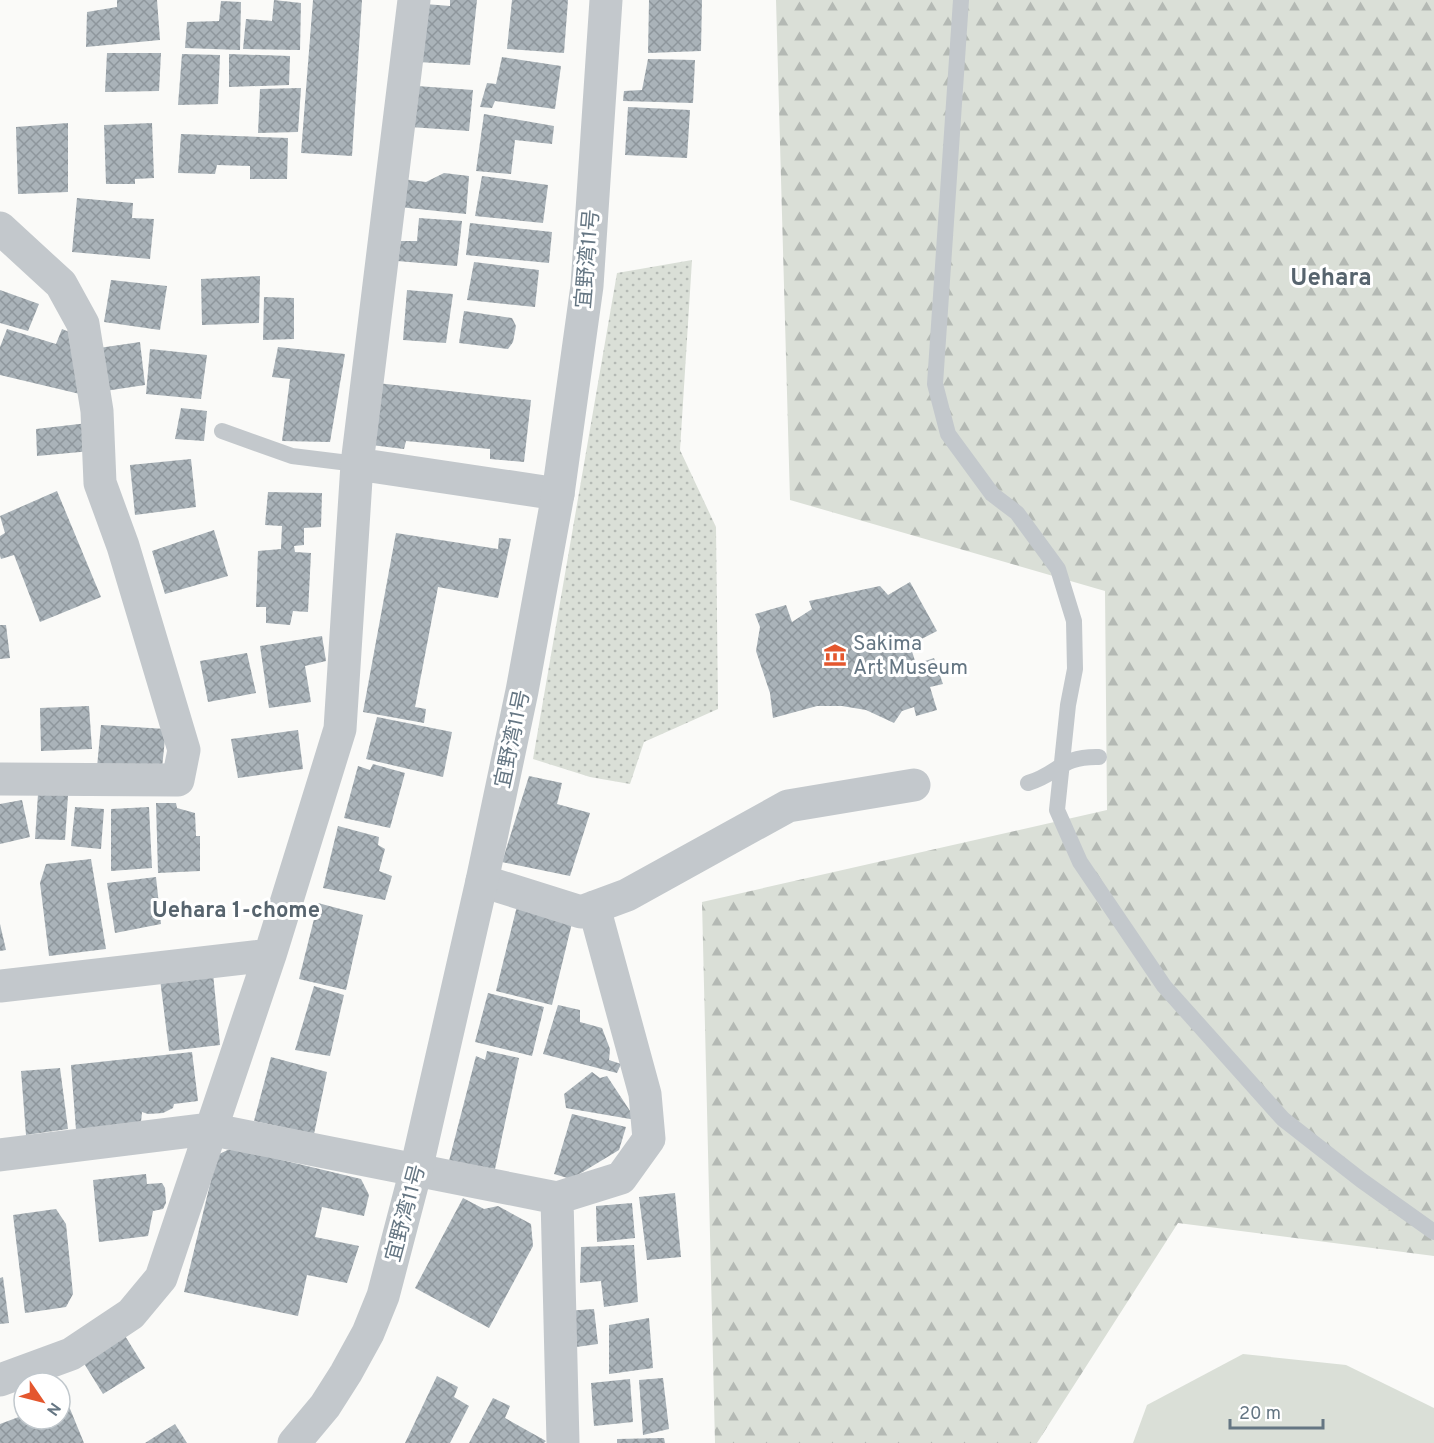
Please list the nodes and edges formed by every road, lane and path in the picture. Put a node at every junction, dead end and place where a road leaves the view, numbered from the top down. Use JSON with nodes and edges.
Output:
{"nodes":[{"id":1,"x":414,"y":0,"type":"edge"},
{"id":2,"x":606,"y":0,"type":"edge"},
{"id":3,"x":961,"y":0,"type":"edge"},
{"id":4,"x":0,"y":228,"type":"edge"},
{"id":5,"x":222,"y":431,"type":"dead end"},
{"id":6,"x":357,"y":464,"type":"junction"},
{"id":7,"x":558,"y":495,"type":"junction"},
{"id":8,"x":1099,"y":757,"type":"dead end"},
{"id":9,"x":1061,"y":764,"type":"junction"},
{"id":10,"x":0,"y":779,"type":"edge"},
{"id":11,"x":1028,"y":783,"type":"dead end"},
{"id":12,"x":914,"y":785,"type":"dead end"},
{"id":13,"x":482,"y":880,"type":"junction"},
{"id":14,"x":594,"y":907,"type":"junction"},
{"id":15,"x":270,"y":956,"type":"junction"},
{"id":16,"x":0,"y":986,"type":"edge"},
{"id":17,"x":209,"y":1129,"type":"junction"},
{"id":18,"x":0,"y":1155,"type":"edge"},
{"id":19,"x":417,"y":1170,"type":"junction"},
{"id":20,"x":557,"y":1198,"type":"junction"},
{"id":21,"x":1434,"y":1232,"type":"edge"},
{"id":22,"x":0,"y":1380,"type":"edge"},
{"id":23,"x":294,"y":1443,"type":"edge"},
{"id":24,"x":562,"y":1443,"type":"edge"}],
"edges":[{"from":1,"to":6,"type":"street"},
{"from":2,"to":7,"type":"street","name":"宜野湾11号"},
{"from":3,"to":9,"type":"lane"},
{"from":4,"to":10,"type":"street"},
{"from":5,"to":6,"type":"lane"},
{"from":6,"to":7,"type":"street"},
{"from":6,"to":15,"type":"street"},
{"from":7,"to":13,"type":"street","name":"宜野湾11号"},
{"from":8,"to":9,"type":"lane"},
{"from":9,"to":11,"type":"lane"},
{"from":9,"to":21,"type":"lane"},
{"from":12,"to":14,"type":"street"},
{"from":13,"to":14,"type":"street"},
{"from":13,"to":19,"type":"street","name":"宜野湾11号"},
{"from":14,"to":20,"type":"street"},
{"from":15,"to":16,"type":"street"},
{"from":15,"to":17,"type":"street"},
{"from":17,"to":18,"type":"street"},
{"from":17,"to":19,"type":"street"},
{"from":17,"to":22,"type":"street"},
{"from":19,"to":20,"type":"street"},
{"from":19,"to":23,"type":"street","name":"宜野湾11号"},
{"from":20,"to":24,"type":"street"}]}
